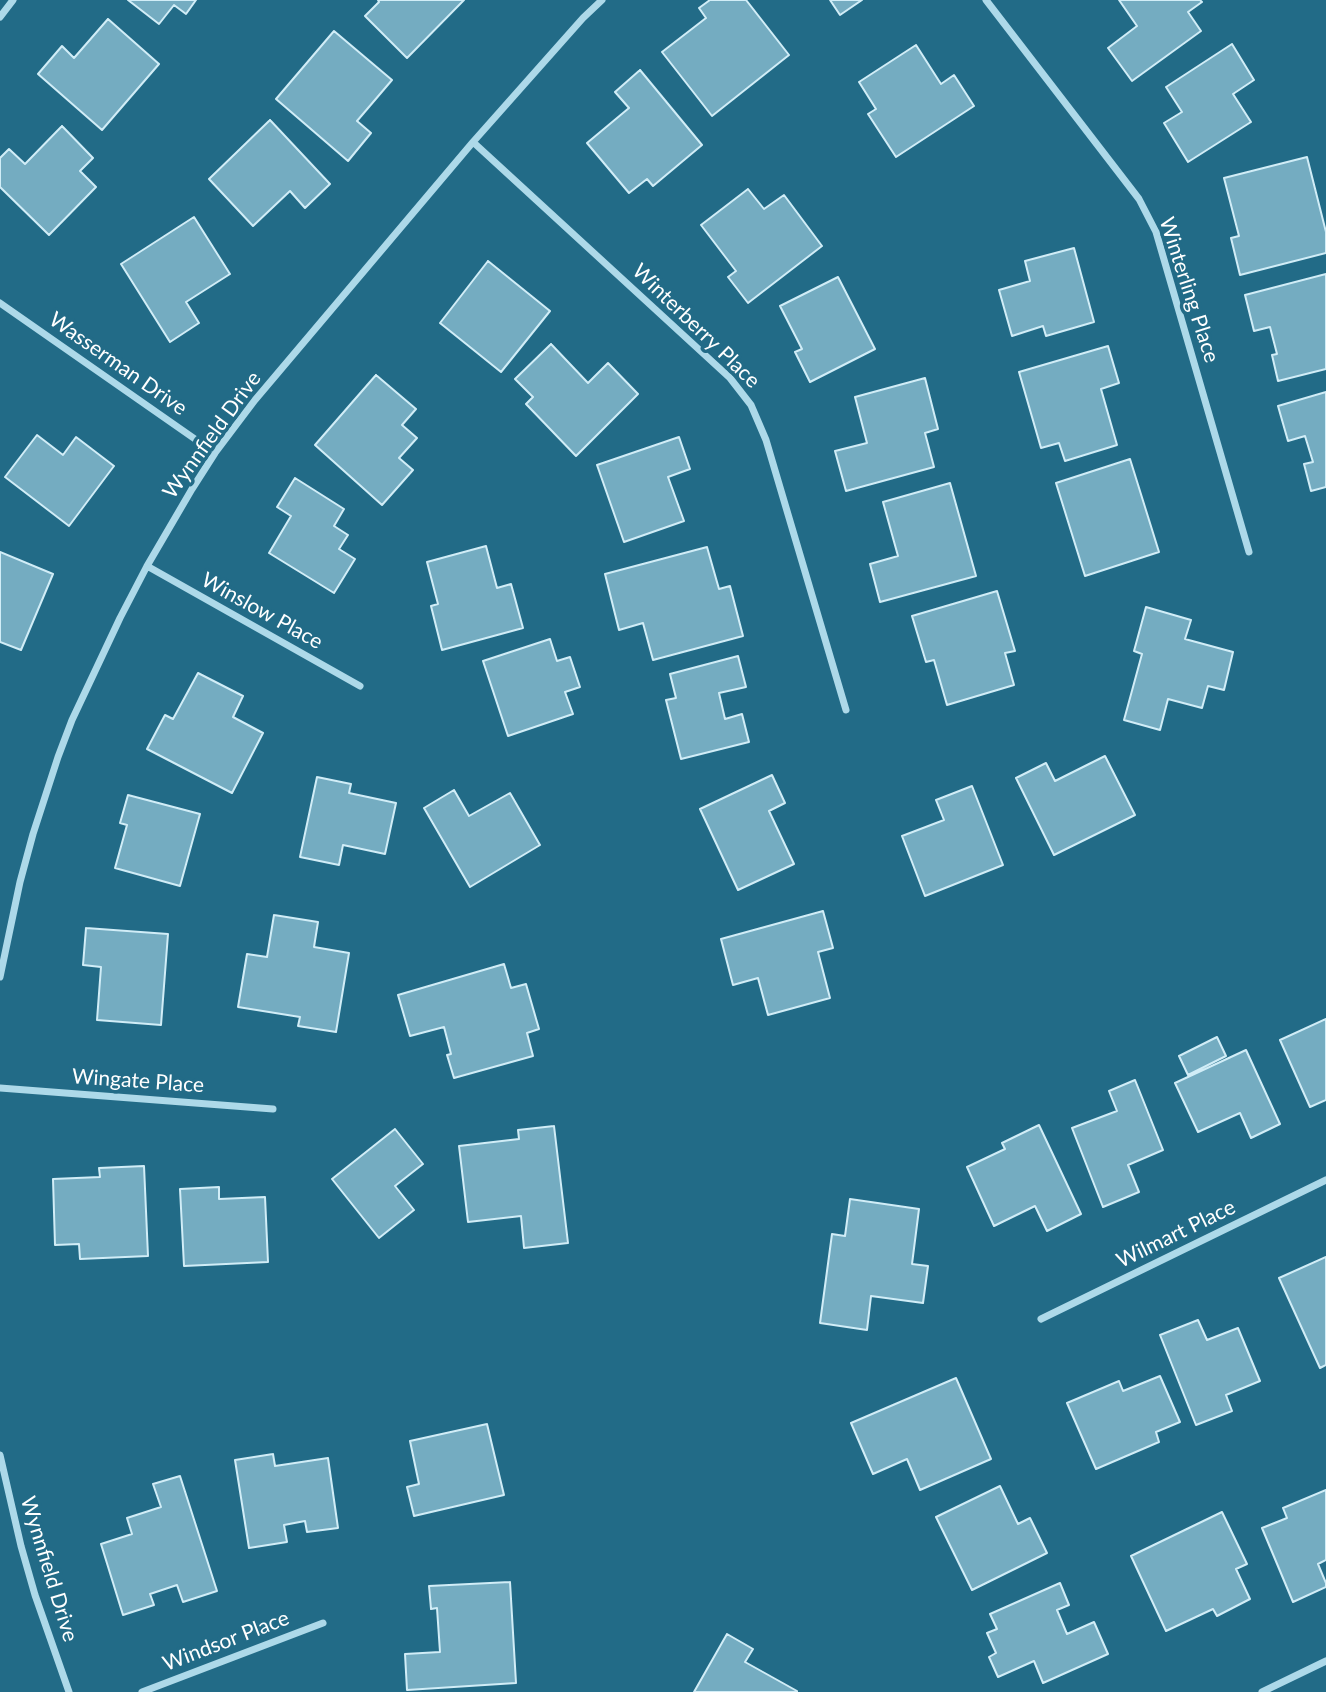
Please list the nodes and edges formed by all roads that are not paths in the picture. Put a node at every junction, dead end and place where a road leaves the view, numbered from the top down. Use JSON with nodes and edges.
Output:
{"nodes":[{"id":1,"x":13,"y":0,"type":"edge"},
{"id":2,"x":602,"y":0,"type":"edge"},
{"id":3,"x":986,"y":0,"type":"edge"},
{"id":4,"x":0,"y":17,"type":"edge"},
{"id":5,"x":473,"y":142,"type":"junction"},
{"id":6,"x":0,"y":303,"type":"edge"},
{"id":7,"x":215,"y":453,"type":"junction"},
{"id":8,"x":1249,"y":552,"type":"dead end"},
{"id":9,"x":147,"y":566,"type":"junction"},
{"id":10,"x":360,"y":686,"type":"dead end"},
{"id":11,"x":846,"y":710,"type":"dead end"},
{"id":12,"x":0,"y":978,"type":"edge"},
{"id":13,"x":0,"y":1088,"type":"edge"},
{"id":14,"x":273,"y":1109,"type":"dead end"},
{"id":15,"x":1326,"y":1180,"type":"edge"},
{"id":16,"x":1041,"y":1319,"type":"dead end"},
{"id":17,"x":0,"y":1455,"type":"edge"},
{"id":18,"x":323,"y":1623,"type":"dead end"},
{"id":19,"x":1326,"y":1661,"type":"edge"},
{"id":20,"x":69,"y":1692,"type":"edge"},
{"id":21,"x":142,"y":1692,"type":"edge"},
{"id":22,"x":1262,"y":1692,"type":"edge"}],
"edges":[{"from":1,"to":4,"type":"street"},
{"from":2,"to":5,"type":"street","name":"Wynnfield Drive"},
{"from":3,"to":8,"type":"street","name":"Winterling Place"},
{"from":5,"to":7,"type":"street","name":"Wynnfield Drive"},
{"from":5,"to":11,"type":"street","name":"Winterberry Place"},
{"from":6,"to":7,"type":"street","name":"Wasserman Drive"},
{"from":7,"to":9,"type":"street","name":"Wynnfield Drive"},
{"from":9,"to":10,"type":"street","name":"Winslow Place"},
{"from":9,"to":12,"type":"street","name":"Wynnfield Drive"},
{"from":13,"to":14,"type":"street","name":"Wingate Place"},
{"from":15,"to":16,"type":"street","name":"Wilmart Place"},
{"from":17,"to":20,"type":"street","name":"Wynnfield Drive"},
{"from":18,"to":21,"type":"street","name":"Windsor Place"},
{"from":19,"to":22,"type":"street"}]}
